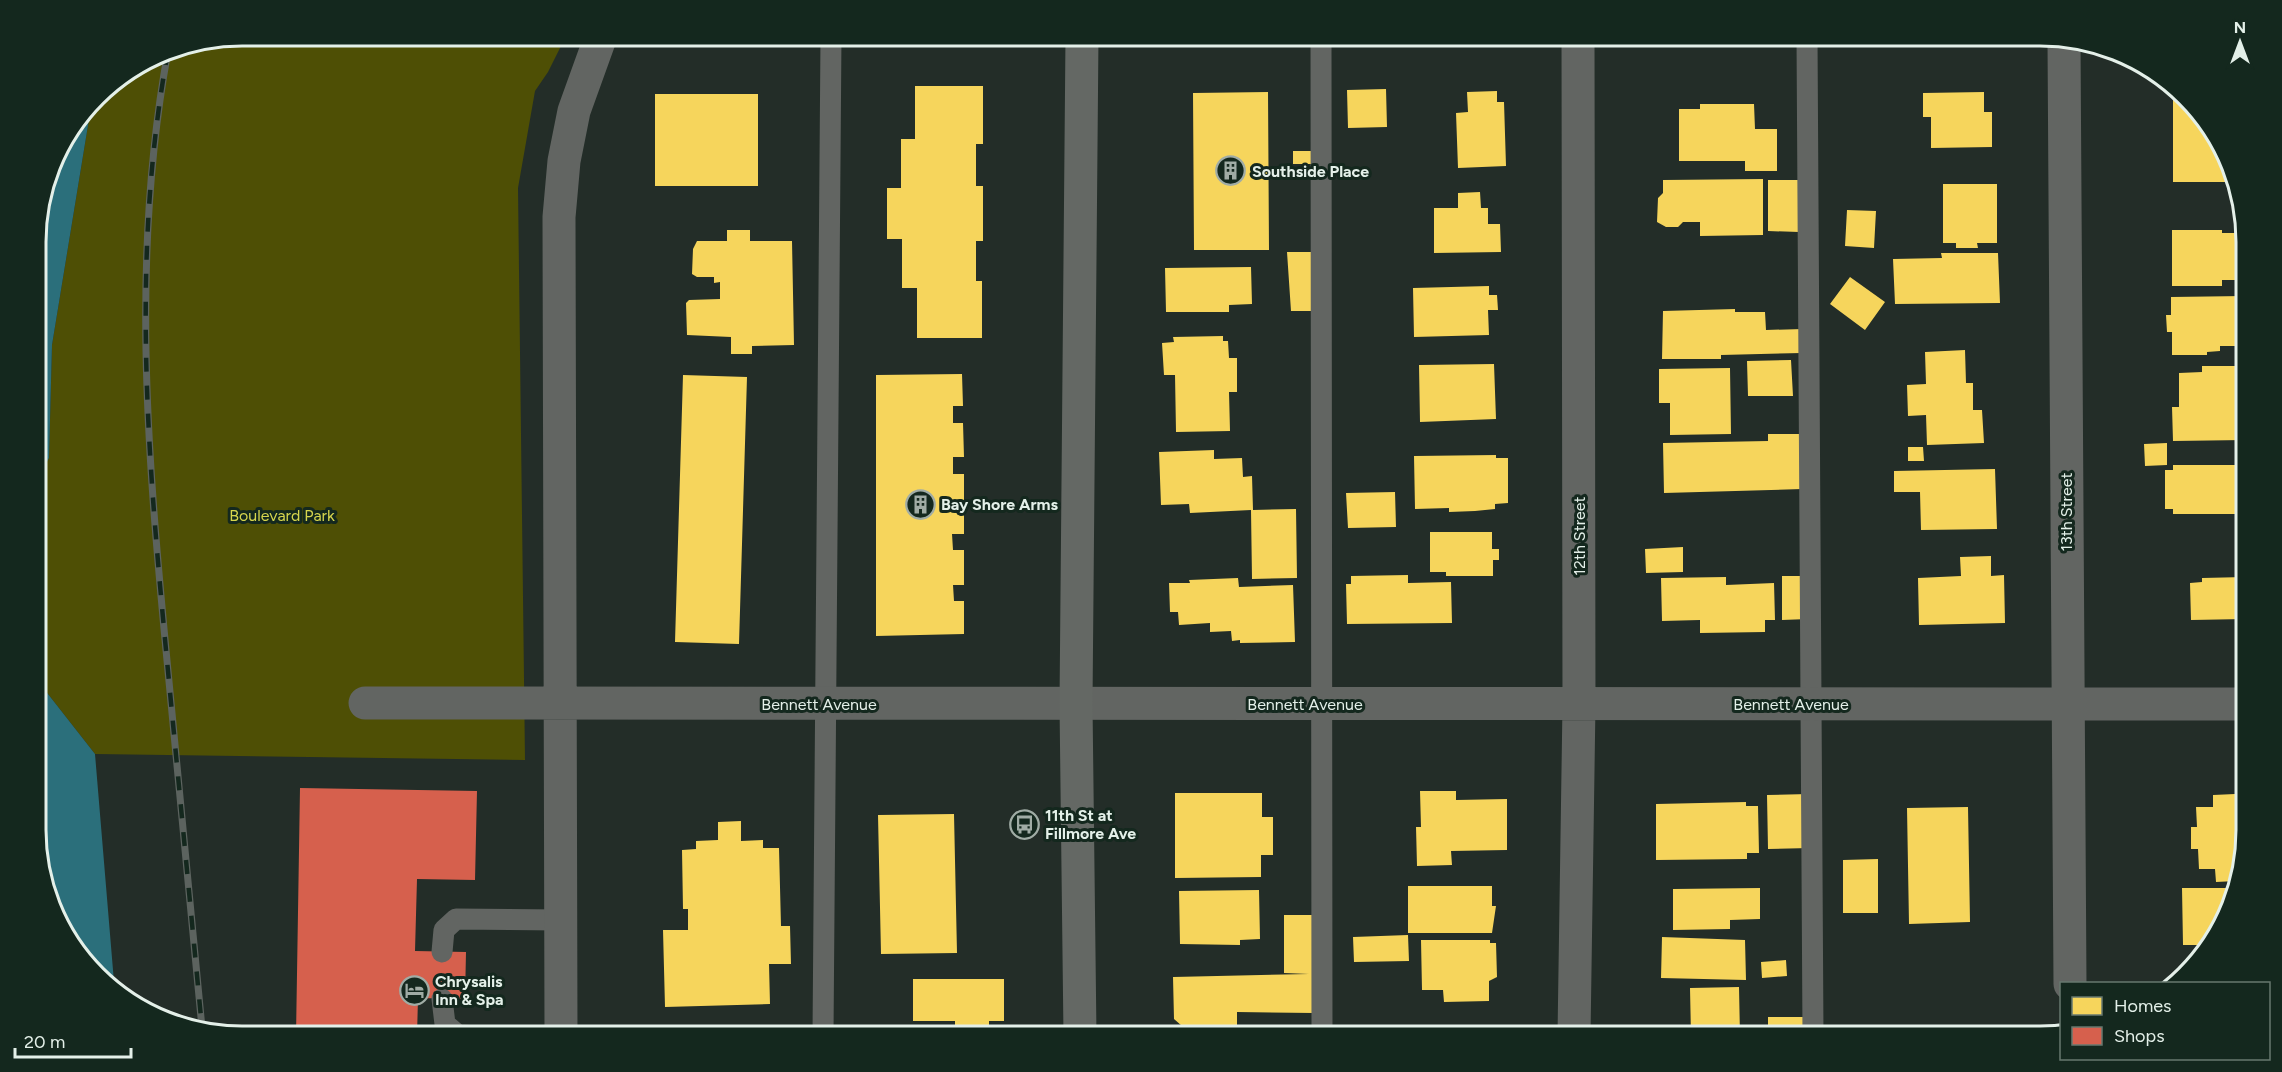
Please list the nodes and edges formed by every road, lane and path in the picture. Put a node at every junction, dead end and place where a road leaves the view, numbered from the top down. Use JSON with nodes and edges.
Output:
{"nodes":[{"id":1,"x":1321,"y":46,"type":"edge"},
{"id":2,"x":1578,"y":46,"type":"edge"},
{"id":3,"x":1807,"y":46,"type":"edge"},
{"id":4,"x":597,"y":47,"type":"edge"},
{"id":5,"x":831,"y":47,"type":"edge"},
{"id":6,"x":1082,"y":47,"type":"edge"},
{"id":7,"x":2064,"y":48,"type":"edge"},
{"id":8,"x":365,"y":703,"type":"dead end"},
{"id":9,"x":560,"y":704,"type":"junction"},
{"id":10,"x":825,"y":704,"type":"junction"},
{"id":11,"x":1076,"y":704,"type":"junction"},
{"id":12,"x":1321,"y":704,"type":"junction"},
{"id":13,"x":1579,"y":704,"type":"junction"},
{"id":14,"x":1809,"y":704,"type":"junction"},
{"id":15,"x":2067,"y":704,"type":"junction"},
{"id":16,"x":2236,"y":704,"type":"edge"},
{"id":17,"x":560,"y":920,"type":"junction"},
{"id":18,"x":442,"y":952,"type":"dead end"},
{"id":19,"x":2070,"y":982,"type":"edge"},
{"id":20,"x":442,"y":999,"type":"dead end"},
{"id":21,"x":1322,"y":1025,"type":"edge"},
{"id":22,"x":1574,"y":1025,"type":"edge"},
{"id":23,"x":1813,"y":1025,"type":"edge"},
{"id":24,"x":447,"y":1026,"type":"edge"},
{"id":25,"x":561,"y":1026,"type":"edge"},
{"id":26,"x":823,"y":1026,"type":"edge"},
{"id":27,"x":1080,"y":1026,"type":"edge"}],
"edges":[{"from":1,"to":12,"type":"lane"},
{"from":2,"to":13,"type":"street","name":"12th Street"},
{"from":3,"to":14,"type":"lane"},
{"from":4,"to":9,"type":"street"},
{"from":5,"to":10,"type":"lane"},
{"from":6,"to":11,"type":"main road"},
{"from":7,"to":15,"type":"street","name":"13th Street"},
{"from":8,"to":9,"type":"street","name":"Bennett Avenue"},
{"from":9,"to":10,"type":"street","name":"Bennett Avenue"},
{"from":9,"to":17,"type":"street"},
{"from":10,"to":11,"type":"street","name":"Bennett Avenue"},
{"from":10,"to":26,"type":"lane"},
{"from":11,"to":12,"type":"street","name":"Bennett Avenue"},
{"from":11,"to":27,"type":"main road"},
{"from":12,"to":13,"type":"street","name":"Bennett Avenue"},
{"from":12,"to":21,"type":"lane"},
{"from":13,"to":14,"type":"street","name":"Bennett Avenue"},
{"from":13,"to":22,"type":"street","name":"12th Street"},
{"from":14,"to":15,"type":"street","name":"Bennett Avenue"},
{"from":14,"to":23,"type":"lane"},
{"from":15,"to":16,"type":"street","name":"Bennett Avenue"},
{"from":15,"to":19,"type":"street","name":"13th Street"},
{"from":17,"to":18,"type":"lane"},
{"from":17,"to":25,"type":"street"},
{"from":20,"to":24,"type":"lane"}]}
